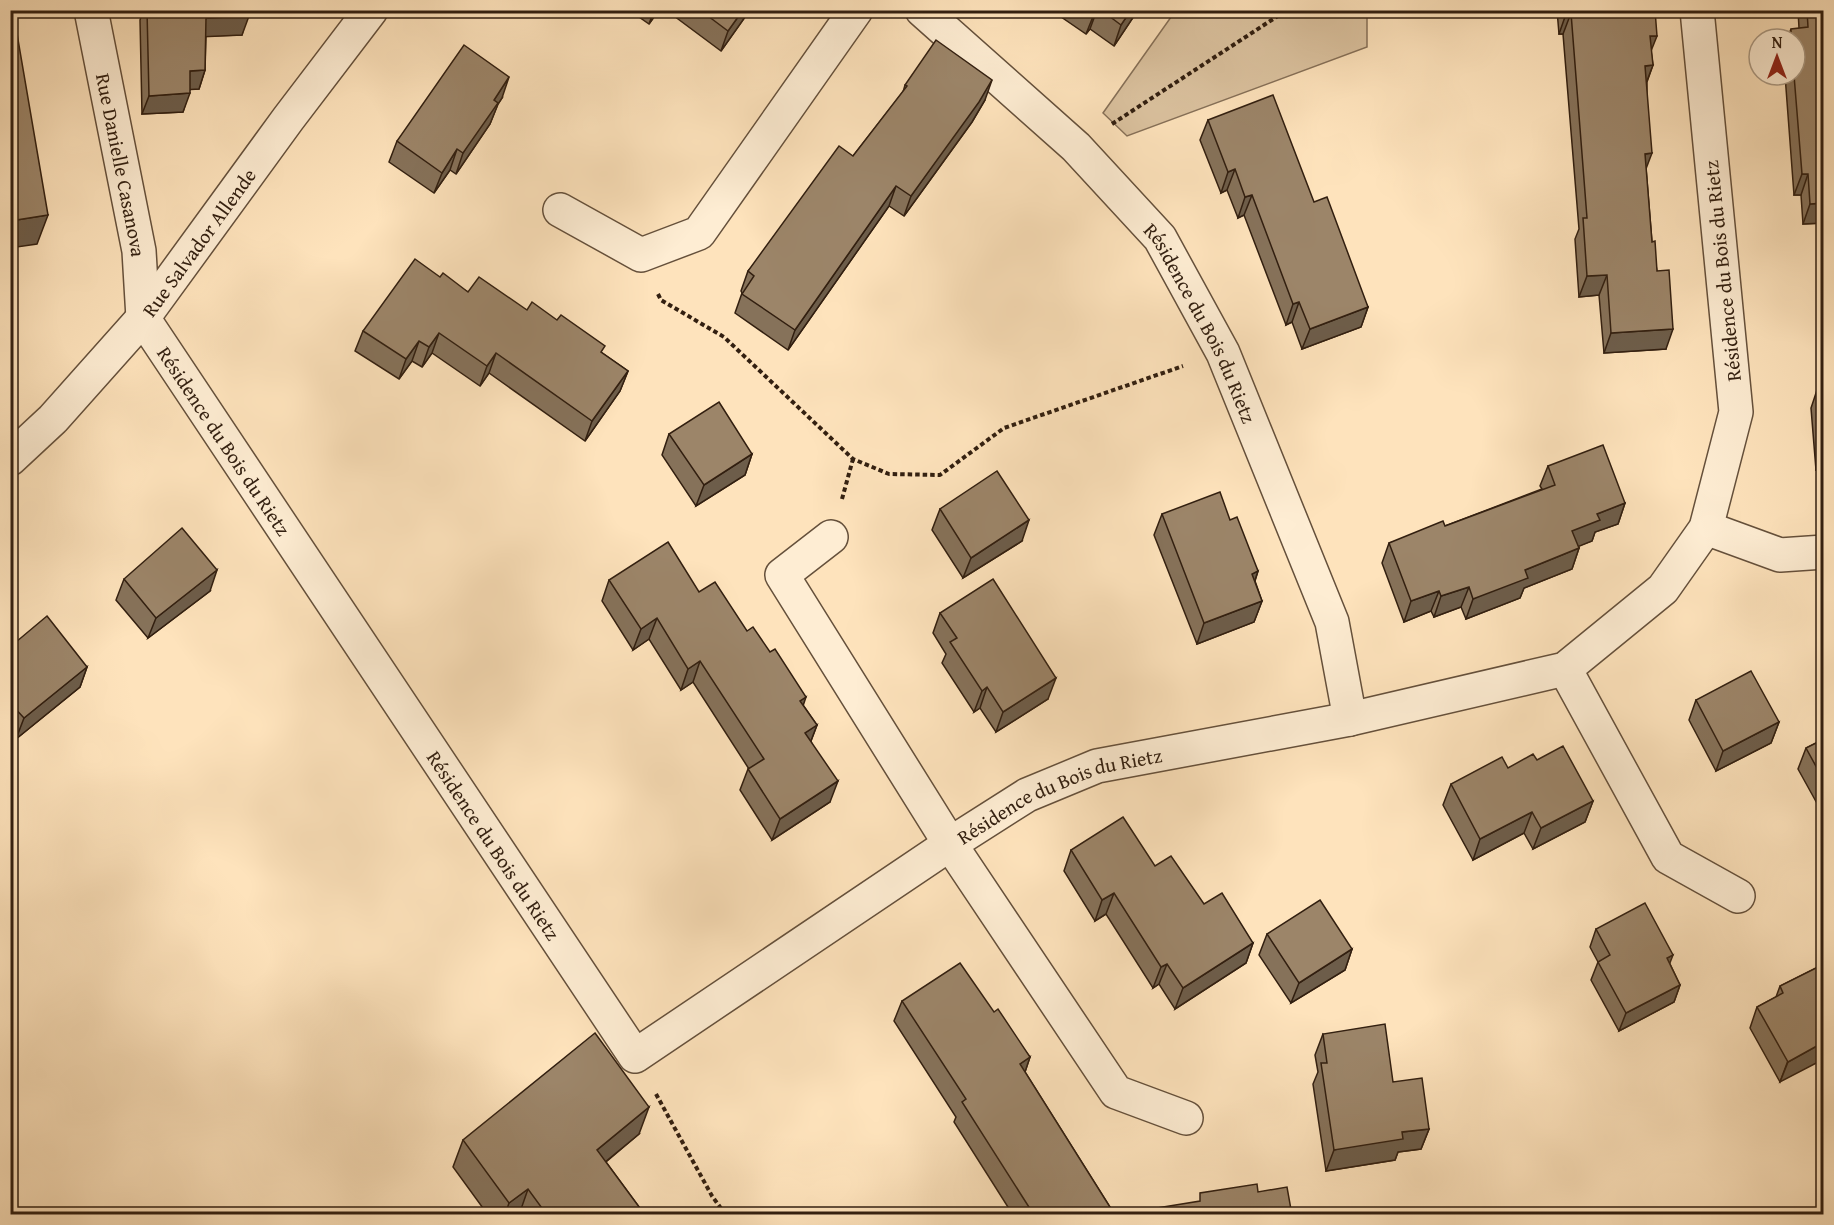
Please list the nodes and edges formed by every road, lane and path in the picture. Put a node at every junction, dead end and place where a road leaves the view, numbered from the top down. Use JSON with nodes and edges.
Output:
{"nodes":[{"id":1,"x":91,"y":10,"type":"edge"},
{"id":2,"x":371,"y":10,"type":"edge"},
{"id":3,"x":856,"y":10,"type":"edge"},
{"id":4,"x":922,"y":10,"type":"edge"},
{"id":5,"x":1287,"y":10,"type":"edge"},
{"id":6,"x":1697,"y":10,"type":"edge"},
{"id":7,"x":1076,"y":147,"type":"junction"},
{"id":8,"x":560,"y":210,"type":"dead end"},
{"id":9,"x":641,"y":255,"type":"junction"},
{"id":10,"x":143,"y":318,"type":"junction"},
{"id":11,"x":1223,"y":353,"type":"junction"},
{"id":12,"x":10,"y":459,"type":"edge"},
{"id":13,"x":1706,"y":528,"type":"junction"},
{"id":14,"x":831,"y":537,"type":"dead end"},
{"id":15,"x":1824,"y":552,"type":"edge"},
{"id":16,"x":1565,"y":669,"type":"junction"},
{"id":17,"x":1350,"y":719,"type":"junction"},
{"id":18,"x":950,"y":844,"type":"junction"},
{"id":19,"x":1738,"y":896,"type":"dead end"},
{"id":20,"x":635,"y":1056,"type":"junction"},
{"id":21,"x":1186,"y":1118,"type":"dead end"},
{"id":22,"x":725,"y":1215,"type":"edge"}],
"edges":[{"from":1,"to":10,"type":"street","name":"Rue Danielle Casanova"},
{"from":2,"to":10,"type":"street","name":"Rue Salvador Allende"},
{"from":3,"to":9,"type":"street"},
{"from":4,"to":7,"type":"street","name":"Résidence du Bois du Rietz"},
{"from":5,"to":7,"type":"path"},
{"from":6,"to":13,"type":"street","name":"Résidence du Bois du Rietz"},
{"from":7,"to":11,"type":"street","name":"Résidence du Bois du Rietz"},
{"from":8,"to":9,"type":"street"},
{"from":9,"to":11,"type":"path"},
{"from":10,"to":12,"type":"street","name":"Rue Salvador Allende"},
{"from":10,"to":20,"type":"street","name":"Résidence du Bois du Rietz"},
{"from":11,"to":17,"type":"street","name":"Résidence du Bois du Rietz"},
{"from":13,"to":15,"type":"street"},
{"from":13,"to":16,"type":"street","name":"Résidence du Bois du Rietz"},
{"from":14,"to":18,"type":"street","name":"Résidence du Bois du Rietz"},
{"from":16,"to":17,"type":"street","name":"Résidence du Bois du Rietz"},
{"from":16,"to":19,"type":"street"},
{"from":17,"to":18,"type":"street","name":"Résidence du Bois du Rietz"},
{"from":18,"to":20,"type":"street","name":"Résidence du Bois du Rietz"},
{"from":18,"to":21,"type":"street","name":"Résidence du Bois du Rietz"},
{"from":20,"to":22,"type":"path"}]}
